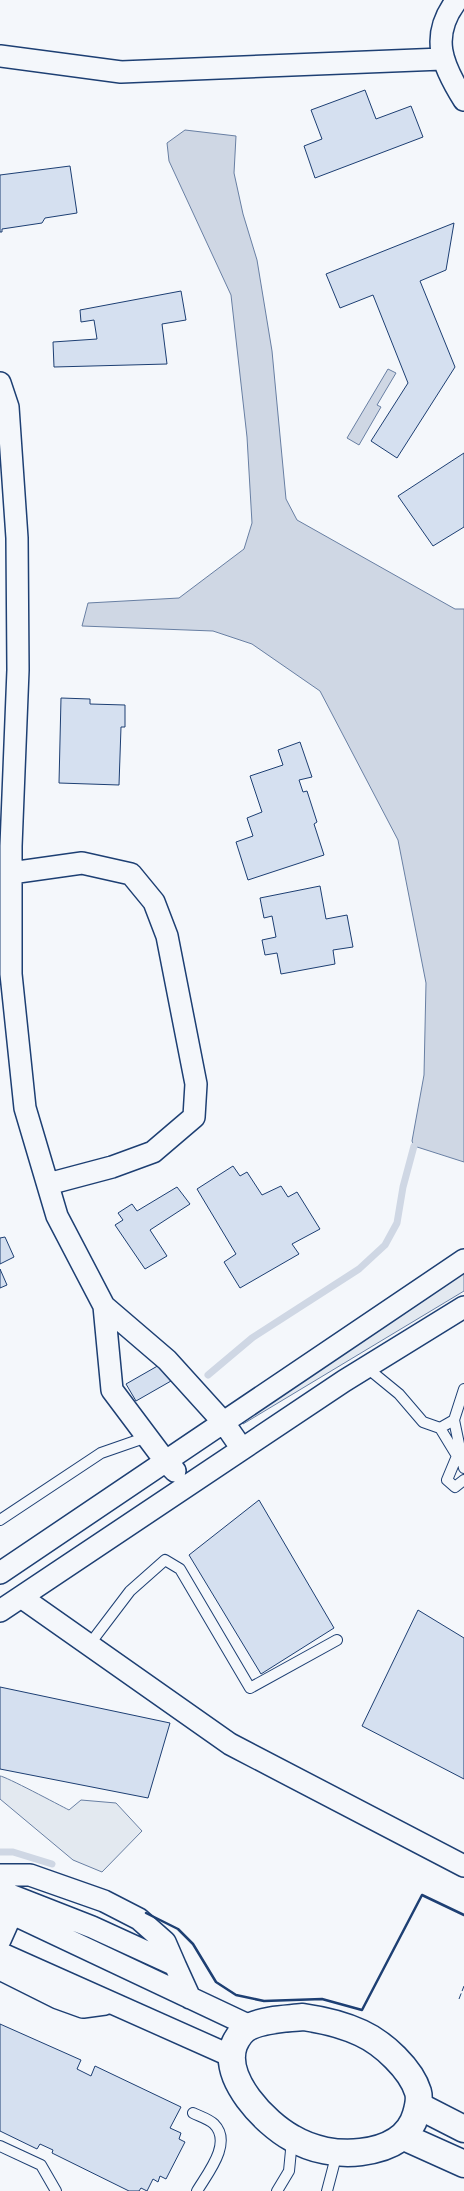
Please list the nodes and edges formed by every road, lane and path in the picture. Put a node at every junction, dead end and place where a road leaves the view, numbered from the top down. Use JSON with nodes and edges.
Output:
{"nodes":[{"id":1,"x":457,"y":0,"type":"edge"},
{"id":2,"x":0,"y":56,"type":"edge"},
{"id":3,"x":442,"y":59,"type":"junction"},
{"id":4,"x":464,"y":100,"type":"edge"},
{"id":5,"x":0,"y":384,"type":"edge"},
{"id":6,"x":11,"y":873,"type":"junction"},
{"id":7,"x":48,"y":1184,"type":"junction"},
{"id":8,"x":464,"y":1260,"type":"edge"},
{"id":9,"x":104,"y":1306,"type":"junction"},
{"id":10,"x":464,"y":1306,"type":"edge"},
{"id":11,"x":366,"y":1367,"type":"junction"},
{"id":12,"x":464,"y":1389,"type":"edge"},
{"id":13,"x":454,"y":1420,"type":"junction"},
{"id":14,"x":224,"y":1423,"type":"junction"},
{"id":15,"x":440,"y":1428,"type":"junction"},
{"id":16,"x":147,"y":1437,"type":"junction"},
{"id":17,"x":242,"y":1449,"type":"junction"},
{"id":18,"x":166,"y":1462,"type":"junction"},
{"id":19,"x":464,"y":1468,"type":"edge"},
{"id":20,"x":464,"y":1480,"type":"edge"},
{"id":21,"x":189,"y":1484,"type":"junction"},
{"id":22,"x":0,"y":1520,"type":"edge"},
{"id":23,"x":0,"y":1573,"type":"edge"},
{"id":24,"x":21,"y":1597,"type":"junction"},
{"id":25,"x":0,"y":1611,"type":"edge"},
{"id":26,"x":337,"y":1640,"type":"dead end"},
{"id":27,"x":89,"y":1645,"type":"junction"},
{"id":28,"x":464,"y":1866,"type":"edge"},
{"id":29,"x":0,"y":1875,"type":"edge"},
{"id":30,"x":30,"y":1875,"type":"junction"},
{"id":31,"x":8,"y":1903,"type":"edge"},
{"id":32,"x":0,"y":1940,"type":"edge"},
{"id":33,"x":0,"y":1953,"type":"edge"},
{"id":34,"x":0,"y":1960,"type":"edge"},
{"id":35,"x":176,"y":1964,"type":"junction"},
{"id":36,"x":190,"y":1998,"type":"junction"},
{"id":37,"x":110,"y":2003,"type":"junction"},
{"id":38,"x":250,"y":2026,"type":"junction"},
{"id":39,"x":230,"y":2056,"type":"junction"},
{"id":40,"x":419,"y":2106,"type":"junction"},
{"id":41,"x":193,"y":2113,"type":"dead end"},
{"id":42,"x":464,"y":2129,"type":"edge"},
{"id":43,"x":404,"y":2137,"type":"junction"},
{"id":44,"x":292,"y":2139,"type":"junction"},
{"id":45,"x":0,"y":2146,"type":"edge"},
{"id":46,"x":338,"y":2152,"type":"junction"},
{"id":47,"x":464,"y":2164,"type":"edge"},
{"id":48,"x":56,"y":2191,"type":"edge"},
{"id":49,"x":197,"y":2191,"type":"edge"},
{"id":50,"x":277,"y":2191,"type":"edge"},
{"id":51,"x":327,"y":2191,"type":"edge"}],
"edges":[{"from":1,"to":3,"type":"street"},
{"from":2,"to":3,"type":"street"},
{"from":3,"to":4,"type":"street"},
{"from":5,"to":6,"type":"street"},
{"from":6,"to":7,"type":"street"},
{"from":6,"to":7,"type":"street"},
{"from":7,"to":9,"type":"street"},
{"from":8,"to":14,"type":"street"},
{"from":9,"to":14,"type":"street"},
{"from":9,"to":16,"type":"street"},
{"from":10,"to":11,"type":"street"},
{"from":11,"to":15,"type":"lane"},
{"from":11,"to":17,"type":"street"},
{"from":12,"to":13,"type":"lane"},
{"from":13,"to":15,"type":"lane"},
{"from":13,"to":19,"type":"lane"},
{"from":14,"to":17,"type":"street"},
{"from":14,"to":18,"type":"street"},
{"from":15,"to":20,"type":"lane"},
{"from":16,"to":18,"type":"street"},
{"from":16,"to":22,"type":"lane"},
{"from":17,"to":21,"type":"street"},
{"from":18,"to":21,"type":"street"},
{"from":18,"to":23,"type":"street"},
{"from":21,"to":24,"type":"street"},
{"from":24,"to":25,"type":"street"},
{"from":24,"to":27,"type":"street"},
{"from":26,"to":27,"type":"lane"},
{"from":27,"to":28,"type":"street"},
{"from":29,"to":30,"type":"street"},
{"from":30,"to":31,"type":"street"},
{"from":30,"to":35,"type":"street"},
{"from":31,"to":32,"type":"street"},
{"from":31,"to":35,"type":"street"},
{"from":31,"to":36,"type":"street"},
{"from":33,"to":37,"type":"street"},
{"from":34,"to":37,"type":"street"},
{"from":35,"to":36,"type":"street"},
{"from":36,"to":38,"type":"street"},
{"from":37,"to":39,"type":"street"},
{"from":38,"to":39,"type":"street"},
{"from":38,"to":40,"type":"street"},
{"from":39,"to":44,"type":"street"},
{"from":40,"to":42,"type":"street"},
{"from":40,"to":43,"type":"street"},
{"from":41,"to":49,"type":"lane"},
{"from":43,"to":46,"type":"street"},
{"from":43,"to":47,"type":"street"},
{"from":44,"to":46,"type":"street"},
{"from":44,"to":50,"type":"lane"},
{"from":45,"to":48,"type":"lane"},
{"from":46,"to":51,"type":"lane"}]}
